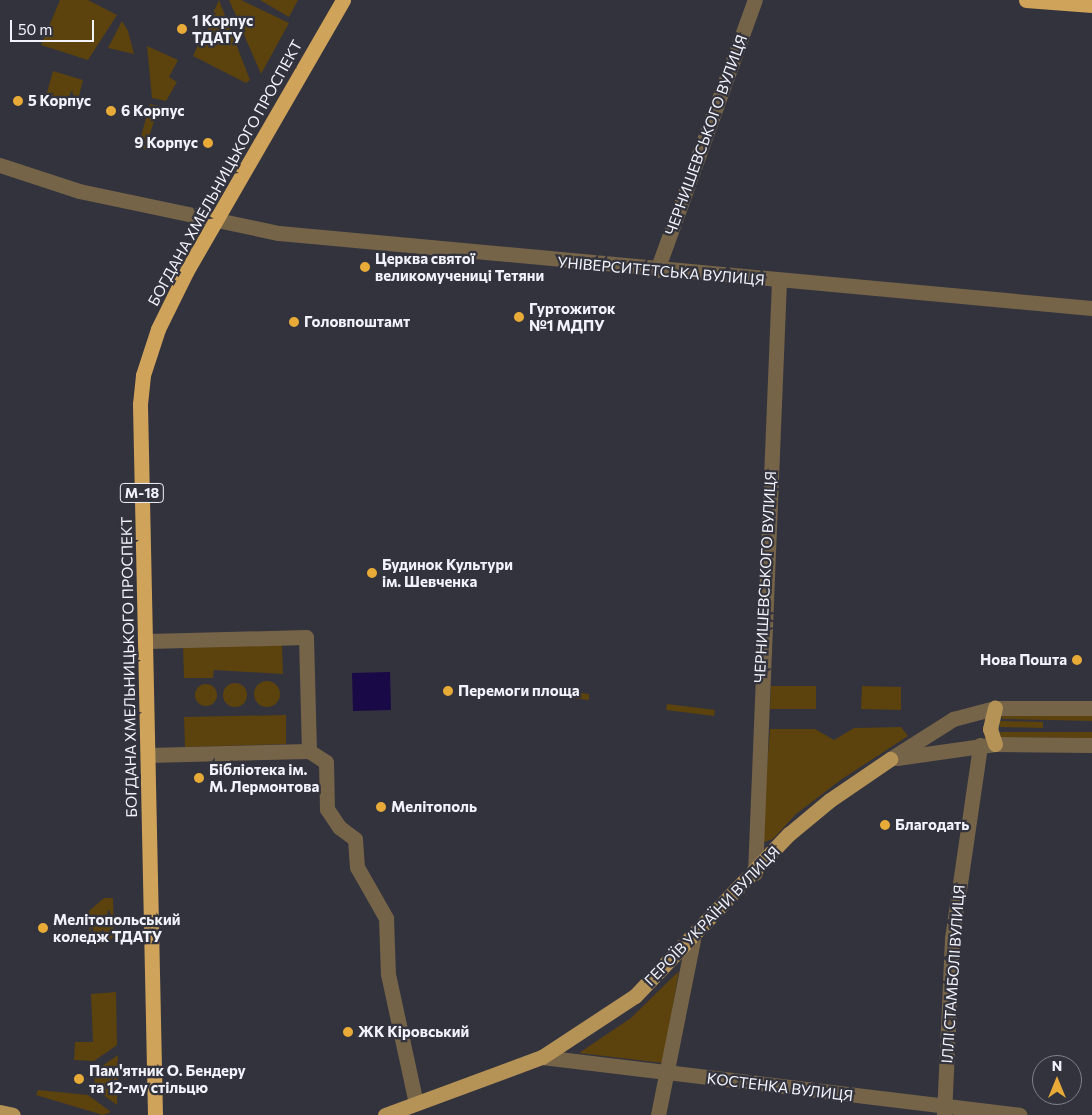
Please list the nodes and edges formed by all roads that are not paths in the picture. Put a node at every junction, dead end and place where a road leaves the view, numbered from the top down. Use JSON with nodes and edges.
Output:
{"nodes":[{"id":1,"x":343,"y":0,"type":"edge"},
{"id":2,"x":755,"y":0,"type":"edge"},
{"id":3,"x":1026,"y":0,"type":"edge"},
{"id":4,"x":1092,"y":5,"type":"edge"},
{"id":5,"x":0,"y":165,"type":"edge"},
{"id":6,"x":215,"y":223,"type":"junction"},
{"id":7,"x":657,"y":270,"type":"junction"},
{"id":8,"x":779,"y":281,"type":"junction"},
{"id":9,"x":1092,"y":308,"type":"edge"},
{"id":10,"x":147,"y":641,"type":"junction"},
{"id":11,"x":995,"y":708,"type":"junction"},
{"id":12,"x":1092,"y":708,"type":"edge"},
{"id":13,"x":987,"y":745,"type":"junction"},
{"id":14,"x":1092,"y":745,"type":"edge"},
{"id":15,"x":308,"y":751,"type":"junction"},
{"id":16,"x":148,"y":756,"type":"junction"},
{"id":17,"x":890,"y":759,"type":"junction"},
{"id":18,"x":755,"y":873,"type":"junction"},
{"id":19,"x":693,"y":940,"type":"junction"},
{"id":20,"x":542,"y":1057,"type":"junction"},
{"id":21,"x":666,"y":1072,"type":"junction"},
{"id":22,"x":416,"y":1103,"type":"junction"},
{"id":23,"x":944,"y":1111,"type":"edge"},
{"id":24,"x":0,"y":1112,"type":"edge"},
{"id":25,"x":13,"y":1115,"type":"edge"},
{"id":26,"x":155,"y":1115,"type":"edge"},
{"id":27,"x":385,"y":1115,"type":"edge"},
{"id":28,"x":658,"y":1115,"type":"edge"},
{"id":29,"x":1019,"y":1115,"type":"edge"}],
"edges":[{"from":1,"to":6,"type":"highway","name":"БОГДАНА ХМЕЛЬНИЦЬКОГО ПРОСПЕКТ","number":"М-18"},
{"from":2,"to":7,"type":"street","name":"ЧЕРНИШЕВСЬКОГО ВУЛИЦЯ"},
{"from":3,"to":4,"type":"highway"},
{"from":5,"to":6,"type":"street","name":"УНІВЕРСИТЕТСЬКА ВУЛИЦЯ"},
{"from":6,"to":7,"type":"street","name":"УНІВЕРСИТЕТСЬКА ВУЛИЦЯ"},
{"from":6,"to":10,"type":"highway","name":"БОГДАНА ХМЕЛЬНИЦЬКОГО ПРОСПЕКТ","number":"М-18"},
{"from":7,"to":8,"type":"street","name":"УНІВЕРСИТЕТСЬКА ВУЛИЦЯ"},
{"from":8,"to":9,"type":"street","name":"УНІВЕРСИТЕТСЬКА ВУЛИЦЯ"},
{"from":8,"to":18,"type":"street","name":"ЧЕРНИШЕВСЬКОГО ВУЛИЦЯ"},
{"from":10,"to":15,"type":"street"},
{"from":10,"to":16,"type":"highway","name":"БОГДАНА ХМЕЛЬНИЦЬКОГО ПРОСПЕКТ","number":"М-18"},
{"from":11,"to":12,"type":"street"},
{"from":11,"to":13,"type":"main road"},
{"from":11,"to":17,"type":"street"},
{"from":13,"to":14,"type":"street"},
{"from":13,"to":17,"type":"street"},
{"from":13,"to":23,"type":"street","name":"ІЛЛІ СТАМБОЛІ ВУЛИЦЯ"},
{"from":15,"to":16,"type":"street"},
{"from":15,"to":22,"type":"street"},
{"from":16,"to":26,"type":"highway","name":"БОГДАНА ХМЕЛЬНИЦЬКОГО ПРОСПЕКТ","number":"М-18"},
{"from":17,"to":18,"type":"main road","name":"ГЕРОЇВ УКРАЇНИ ВУЛИЦЯ"},
{"from":18,"to":19,"type":"main road","name":"ГЕРОЇВ УКРАЇНИ ВУЛИЦЯ"},
{"from":19,"to":20,"type":"main road","name":"ГЕРОЇВ УКРАЇНИ ВУЛИЦЯ"},
{"from":19,"to":21,"type":"street"},
{"from":20,"to":21,"type":"street","name":"КОСТЕНКА ВУЛИЦЯ"},
{"from":20,"to":22,"type":"main road","name":"ГЕРОЇВ УКРАЇНИ ВУЛИЦЯ"},
{"from":21,"to":23,"type":"street","name":"КОСТЕНКА ВУЛИЦЯ"},
{"from":21,"to":28,"type":"street"},
{"from":22,"to":27,"type":"main road","name":"ГЕРОЇВ УКРАЇНИ ВУЛИЦЯ"},
{"from":23,"to":29,"type":"street","name":"КОСТЕНКА ВУЛИЦЯ"},
{"from":24,"to":25,"type":"main road"}]}
